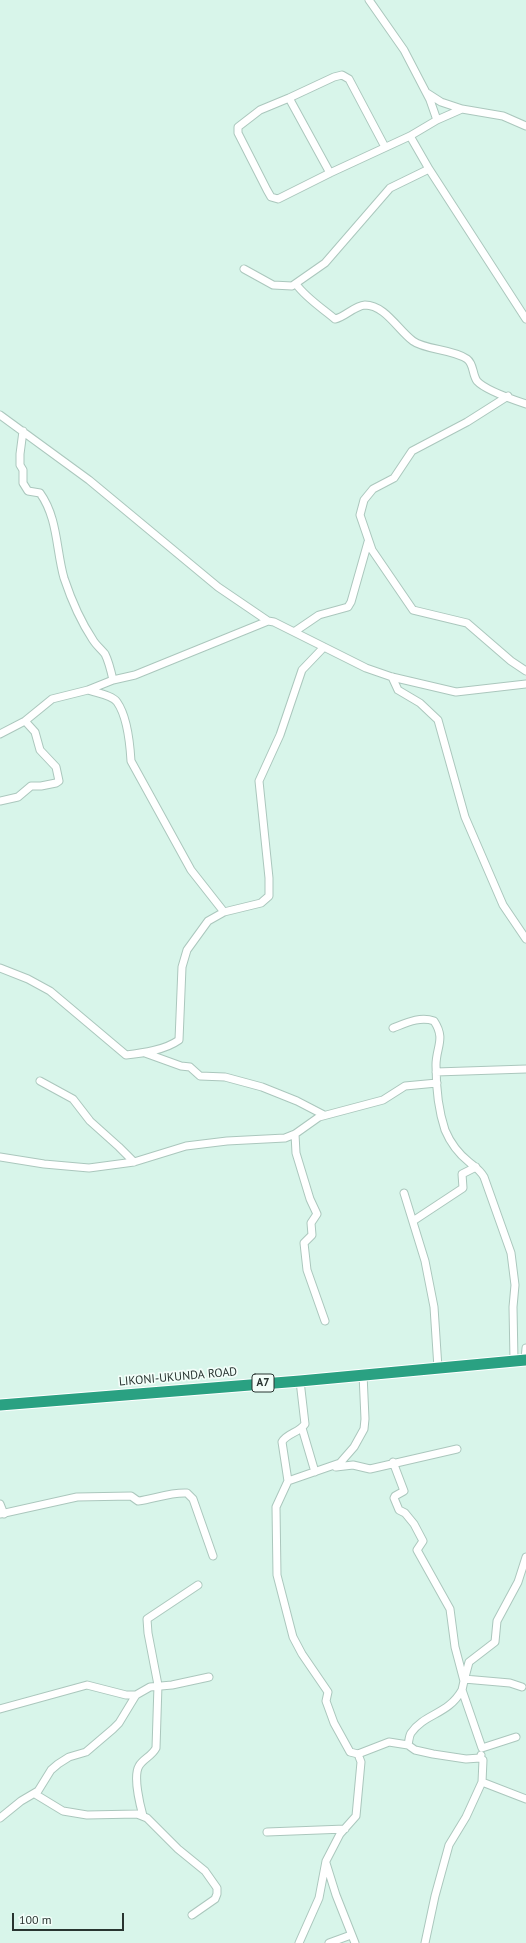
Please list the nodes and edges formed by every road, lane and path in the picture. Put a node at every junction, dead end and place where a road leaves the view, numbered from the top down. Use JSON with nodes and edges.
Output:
{"nodes":[{"id":1,"x":369,"y":0,"type":"edge"},
{"id":2,"x":424,"y":91,"type":"junction"},
{"id":3,"x":289,"y":98,"type":"junction"},
{"id":4,"x":462,"y":109,"type":"junction"},
{"id":5,"x":437,"y":120,"type":"junction"},
{"id":6,"x":526,"y":126,"type":"edge"},
{"id":7,"x":410,"y":136,"type":"junction"},
{"id":8,"x":385,"y":147,"type":"junction"},
{"id":9,"x":429,"y":169,"type":"junction"},
{"id":10,"x":330,"y":173,"type":"junction"},
{"id":11,"x":244,"y":269,"type":"dead end"},
{"id":12,"x":296,"y":284,"type":"junction"},
{"id":13,"x":526,"y":320,"type":"edge"},
{"id":14,"x":508,"y":396,"type":"junction"},
{"id":15,"x":526,"y":404,"type":"edge"},
{"id":16,"x":0,"y":415,"type":"edge"},
{"id":17,"x":23,"y":431,"type":"junction"},
{"id":18,"x":368,"y":542,"type":"junction"},
{"id":19,"x":268,"y":621,"type":"junction"},
{"id":20,"x":294,"y":632,"type":"junction"},
{"id":21,"x":324,"y":647,"type":"junction"},
{"id":22,"x":526,"y":671,"type":"edge"},
{"id":23,"x":392,"y":677,"type":"junction"},
{"id":24,"x":113,"y":680,"type":"junction"},
{"id":25,"x":526,"y":684,"type":"edge"},
{"id":26,"x":88,"y":690,"type":"junction"},
{"id":27,"x":25,"y":721,"type":"junction"},
{"id":28,"x":0,"y":734,"type":"edge"},
{"id":29,"x":0,"y":801,"type":"edge"},
{"id":30,"x":224,"y":912,"type":"junction"},
{"id":31,"x":526,"y":939,"type":"edge"},
{"id":32,"x":0,"y":968,"type":"edge"},
{"id":33,"x":393,"y":1028,"type":"dead end"},
{"id":34,"x":145,"y":1053,"type":"junction"},
{"id":35,"x":526,"y":1069,"type":"edge"},
{"id":36,"x":436,"y":1072,"type":"junction"},
{"id":37,"x":40,"y":1081,"type":"dead end"},
{"id":38,"x":437,"y":1084,"type":"junction"},
{"id":39,"x":324,"y":1115,"type":"junction"},
{"id":40,"x":296,"y":1134,"type":"junction"},
{"id":41,"x":0,"y":1157,"type":"edge"},
{"id":42,"x":134,"y":1162,"type":"junction"},
{"id":43,"x":476,"y":1167,"type":"junction"},
{"id":44,"x":404,"y":1193,"type":"dead end"},
{"id":45,"x":413,"y":1221,"type":"junction"},
{"id":46,"x":325,"y":1321,"type":"dead end"},
{"id":47,"x":526,"y":1348,"type":"edge"},
{"id":48,"x":522,"y":1360,"type":"edge"},
{"id":49,"x":438,"y":1368,"type":"junction"},
{"id":50,"x":363,"y":1374,"type":"junction"},
{"id":51,"x":300,"y":1381,"type":"junction"},
{"id":52,"x":0,"y":1405,"type":"edge"},
{"id":53,"x":302,"y":1428,"type":"junction"},
{"id":54,"x":457,"y":1449,"type":"dead end"},
{"id":55,"x":393,"y":1462,"type":"junction"},
{"id":56,"x":330,"y":1467,"type":"junction"},
{"id":57,"x":314,"y":1472,"type":"junction"},
{"id":58,"x":288,"y":1480,"type":"junction"},
{"id":59,"x":0,"y":1504,"type":"edge"},
{"id":60,"x":2,"y":1514,"type":"edge"},
{"id":61,"x":213,"y":1556,"type":"dead end"},
{"id":62,"x":526,"y":1558,"type":"edge"},
{"id":63,"x":198,"y":1585,"type":"dead end"},
{"id":64,"x":209,"y":1677,"type":"dead end"},
{"id":65,"x":464,"y":1680,"type":"junction"},
{"id":66,"x":158,"y":1685,"type":"junction"},
{"id":67,"x":522,"y":1687,"type":"dead end"},
{"id":68,"x":462,"y":1690,"type":"junction"},
{"id":69,"x":136,"y":1695,"type":"junction"},
{"id":70,"x":0,"y":1709,"type":"edge"},
{"id":71,"x":516,"y":1737,"type":"dead end"},
{"id":72,"x":408,"y":1745,"type":"junction"},
{"id":73,"x":482,"y":1748,"type":"junction"},
{"id":74,"x":358,"y":1754,"type":"junction"},
{"id":75,"x":480,"y":1758,"type":"junction"},
{"id":76,"x":482,"y":1782,"type":"junction"},
{"id":77,"x":35,"y":1794,"type":"junction"},
{"id":78,"x":526,"y":1798,"type":"edge"},
{"id":79,"x":143,"y":1816,"type":"junction"},
{"id":80,"x":0,"y":1818,"type":"edge"},
{"id":81,"x":345,"y":1829,"type":"junction"},
{"id":82,"x":267,"y":1832,"type":"dead end"},
{"id":83,"x":326,"y":1861,"type":"junction"},
{"id":84,"x":192,"y":1915,"type":"dead end"},
{"id":85,"x":351,"y":1935,"type":"junction"},
{"id":86,"x":299,"y":1943,"type":"edge"},
{"id":87,"x":329,"y":1943,"type":"edge"},
{"id":88,"x":355,"y":1943,"type":"edge"},
{"id":89,"x":425,"y":1943,"type":"edge"}],
"edges":[{"from":1,"to":2,"type":"street"},
{"from":2,"to":4,"type":"street"},
{"from":2,"to":5,"type":"street"},
{"from":3,"to":8,"type":"street"},
{"from":3,"to":10,"type":"street"},
{"from":3,"to":10,"type":"street"},
{"from":4,"to":5,"type":"street"},
{"from":4,"to":6,"type":"street"},
{"from":5,"to":7,"type":"street"},
{"from":7,"to":8,"type":"street"},
{"from":7,"to":9,"type":"street"},
{"from":8,"to":10,"type":"street"},
{"from":9,"to":12,"type":"street"},
{"from":9,"to":13,"type":"street"},
{"from":11,"to":12,"type":"street"},
{"from":12,"to":14,"type":"street"},
{"from":14,"to":15,"type":"street"},
{"from":14,"to":18,"type":"street"},
{"from":16,"to":17,"type":"street"},
{"from":17,"to":19,"type":"street"},
{"from":17,"to":24,"type":"street"},
{"from":18,"to":20,"type":"street"},
{"from":18,"to":22,"type":"street"},
{"from":19,"to":20,"type":"street"},
{"from":19,"to":24,"type":"street"},
{"from":20,"to":21,"type":"street"},
{"from":21,"to":23,"type":"street"},
{"from":21,"to":30,"type":"street"},
{"from":23,"to":25,"type":"street"},
{"from":23,"to":31,"type":"street"},
{"from":24,"to":26,"type":"street"},
{"from":26,"to":27,"type":"street"},
{"from":26,"to":30,"type":"street"},
{"from":27,"to":28,"type":"street"},
{"from":27,"to":29,"type":"street"},
{"from":30,"to":34,"type":"street"},
{"from":32,"to":34,"type":"street"},
{"from":33,"to":36,"type":"street"},
{"from":34,"to":39,"type":"street"},
{"from":35,"to":36,"type":"street"},
{"from":36,"to":38,"type":"street"},
{"from":37,"to":42,"type":"street"},
{"from":38,"to":39,"type":"street"},
{"from":38,"to":43,"type":"street"},
{"from":39,"to":40,"type":"street"},
{"from":40,"to":42,"type":"street"},
{"from":40,"to":46,"type":"street"},
{"from":41,"to":42,"type":"street"},
{"from":43,"to":45,"type":"street"},
{"from":43,"to":48,"type":"street"},
{"from":44,"to":45,"type":"street"},
{"from":45,"to":49,"type":"street"},
{"from":47,"to":48,"type":"street"},
{"from":48,"to":49,"type":"highway","name":"LIKONI-UKUNDA ROAD","number":"A7"},
{"from":49,"to":50,"type":"highway","name":"LIKONI-UKUNDA ROAD","number":"A7"},
{"from":50,"to":51,"type":"highway","name":"LIKONI-UKUNDA ROAD","number":"A7"},
{"from":50,"to":56,"type":"street"},
{"from":51,"to":52,"type":"highway","name":"LIKONI-UKUNDA ROAD","number":"A7"},
{"from":51,"to":53,"type":"street"},
{"from":53,"to":57,"type":"street"},
{"from":53,"to":58,"type":"street"},
{"from":54,"to":55,"type":"street"},
{"from":55,"to":56,"type":"street"},
{"from":55,"to":65,"type":"street"},
{"from":56,"to":57,"type":"street"},
{"from":57,"to":58,"type":"street"},
{"from":58,"to":74,"type":"street"},
{"from":59,"to":60,"type":"street"},
{"from":60,"to":61,"type":"street"},
{"from":62,"to":65,"type":"street"},
{"from":63,"to":66,"type":"street"},
{"from":64,"to":66,"type":"street"},
{"from":65,"to":67,"type":"street"},
{"from":65,"to":68,"type":"street"},
{"from":66,"to":69,"type":"street"},
{"from":66,"to":79,"type":"street"},
{"from":68,"to":72,"type":"street"},
{"from":68,"to":73,"type":"street"},
{"from":69,"to":70,"type":"street"},
{"from":69,"to":77,"type":"street"},
{"from":71,"to":73,"type":"street"},
{"from":72,"to":74,"type":"street"},
{"from":72,"to":75,"type":"street"},
{"from":73,"to":75,"type":"street"},
{"from":74,"to":81,"type":"street"},
{"from":75,"to":76,"type":"street"},
{"from":76,"to":78,"type":"street"},
{"from":76,"to":89,"type":"street"},
{"from":77,"to":79,"type":"street"},
{"from":77,"to":80,"type":"street"},
{"from":79,"to":84,"type":"street"},
{"from":81,"to":82,"type":"street"},
{"from":81,"to":83,"type":"street"},
{"from":83,"to":85,"type":"street"},
{"from":83,"to":86,"type":"street"},
{"from":85,"to":87,"type":"street"},
{"from":85,"to":88,"type":"street"}]}
